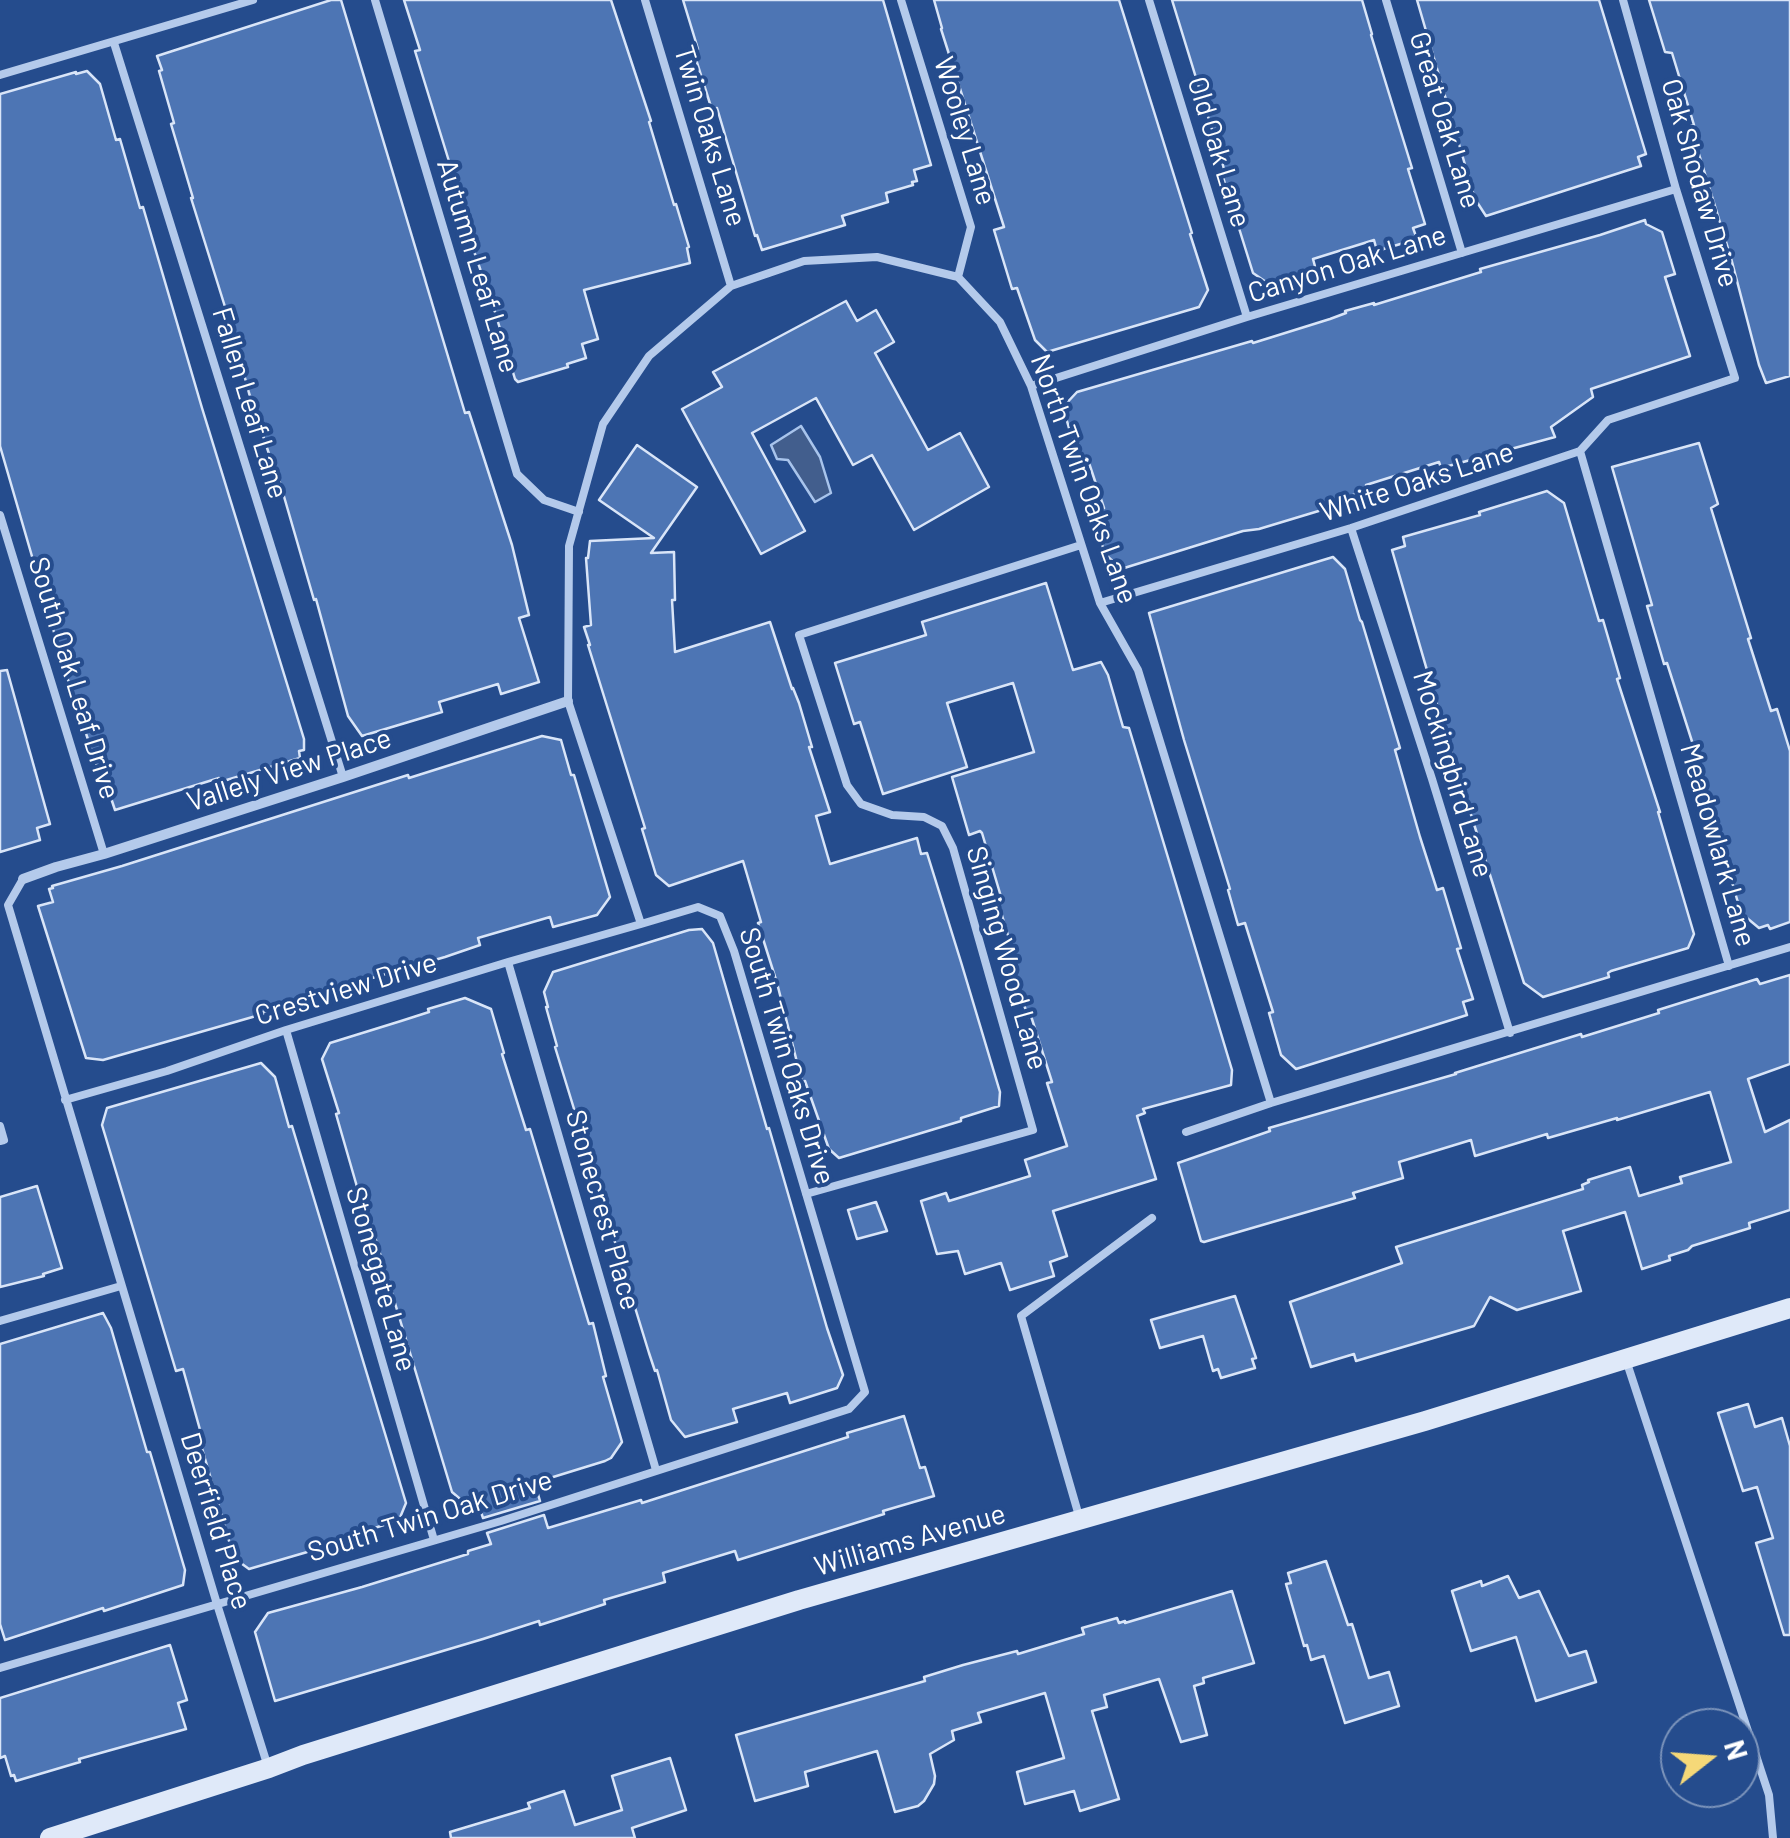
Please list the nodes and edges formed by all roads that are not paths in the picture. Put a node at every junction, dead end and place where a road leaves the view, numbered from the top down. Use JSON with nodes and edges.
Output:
{"nodes":[{"id":1,"x":253,"y":0,"type":"edge"},
{"id":2,"x":376,"y":0,"type":"edge"},
{"id":3,"x":645,"y":0,"type":"edge"},
{"id":4,"x":901,"y":0,"type":"edge"},
{"id":5,"x":1149,"y":0,"type":"edge"},
{"id":6,"x":1386,"y":0,"type":"edge"},
{"id":7,"x":1623,"y":0,"type":"edge"},
{"id":8,"x":114,"y":42,"type":"junction"},
{"id":9,"x":0,"y":76,"type":"edge"},
{"id":10,"x":1676,"y":189,"type":"junction"},
{"id":11,"x":1462,"y":253,"type":"junction"},
{"id":12,"x":958,"y":276,"type":"junction"},
{"id":13,"x":731,"y":286,"type":"junction"},
{"id":14,"x":1247,"y":317,"type":"junction"},
{"id":15,"x":1735,"y":378,"type":"joint"},
{"id":16,"x":1031,"y":386,"type":"junction"},
{"id":17,"x":1580,"y":452,"type":"junction"},
{"id":18,"x":578,"y":512,"type":"junction"},
{"id":19,"x":0,"y":514,"type":"edge"},
{"id":20,"x":1351,"y":528,"type":"junction"},
{"id":21,"x":1082,"y":545,"type":"junction"},
{"id":22,"x":1100,"y":603,"type":"junction"},
{"id":23,"x":568,"y":701,"type":"junction"},
{"id":24,"x":343,"y":777,"type":"junction"},
{"id":25,"x":104,"y":854,"type":"junction"},
{"id":26,"x":23,"y":879,"type":"joint"},
{"id":27,"x":641,"y":924,"type":"junction"},
{"id":28,"x":1790,"y":947,"type":"edge"},
{"id":29,"x":508,"y":962,"type":"junction"},
{"id":30,"x":1729,"y":966,"type":"junction"},
{"id":31,"x":286,"y":1030,"type":"junction"},
{"id":32,"x":1510,"y":1033,"type":"junction"},
{"id":33,"x":66,"y":1100,"type":"junction"},
{"id":34,"x":1271,"y":1103,"type":"junction"},
{"id":35,"x":0,"y":1126,"type":"edge"},
{"id":36,"x":1186,"y":1132,"type":"dead end"},
{"id":37,"x":0,"y":1141,"type":"edge"},
{"id":38,"x":806,"y":1194,"type":"junction"},
{"id":39,"x":1152,"y":1218,"type":"dead end"},
{"id":40,"x":121,"y":1286,"type":"junction"},
{"id":41,"x":1790,"y":1308,"type":"edge"},
{"id":42,"x":0,"y":1321,"type":"edge"},
{"id":43,"x":1626,"y":1359,"type":"junction"},
{"id":44,"x":864,"y":1392,"type":"joint"},
{"id":45,"x":656,"y":1470,"type":"junction"},
{"id":46,"x":1080,"y":1520,"type":"junction"},
{"id":47,"x":434,"y":1540,"type":"junction"},
{"id":48,"x":217,"y":1604,"type":"junction"},
{"id":49,"x":0,"y":1668,"type":"edge"},
{"id":50,"x":269,"y":1768,"type":"junction"},
{"id":51,"x":50,"y":1838,"type":"edge"},
{"id":52,"x":1773,"y":1838,"type":"edge"}],
"edges":[{"from":1,"to":8,"type":"lane"},
{"from":2,"to":18,"type":"lane","name":"Autumn Leaf Lane"},
{"from":3,"to":13,"type":"lane","name":"Twin Oaks Lane"},
{"from":4,"to":12,"type":"lane","name":"Wooley Lane"},
{"from":5,"to":14,"type":"lane","name":"Old Oak Lane"},
{"from":6,"to":11,"type":"lane","name":"Great Oak Lane"},
{"from":7,"to":10,"type":"lane","name":"Oak Shodaw Drive"},
{"from":8,"to":9,"type":"lane"},
{"from":8,"to":24,"type":"lane","name":"Fallen Leaf Lane"},
{"from":10,"to":11,"type":"lane","name":"Canyon Oak Lane"},
{"from":10,"to":15,"type":"lane","name":"Oak Shodaw Drive"},
{"from":11,"to":14,"type":"lane","name":"Canyon Oak Lane"},
{"from":12,"to":13,"type":"lane"},
{"from":12,"to":16,"type":"lane","name":"North Twin Oaks Lane"},
{"from":13,"to":18,"type":"lane"},
{"from":14,"to":16,"type":"lane","name":"Canyon Oak Lane"},
{"from":15,"to":17,"type":"lane","name":"White Oaks Lane"},
{"from":16,"to":21,"type":"lane","name":"North Twin Oaks Lane"},
{"from":17,"to":20,"type":"lane","name":"White Oaks Lane"},
{"from":17,"to":30,"type":"lane","name":"Meadowlark Lane"},
{"from":18,"to":23,"type":"lane"},
{"from":19,"to":25,"type":"lane","name":"South Oak Leaf Drive"},
{"from":20,"to":22,"type":"lane","name":"White Oaks Lane"},
{"from":20,"to":32,"type":"lane","name":"Mockingbird Lane"},
{"from":21,"to":22,"type":"lane","name":"North Twin Oaks Lane"},
{"from":21,"to":38,"type":"lane","name":"Singing Wood Lane"},
{"from":22,"to":34,"type":"lane","name":"North Twin Oaks Lane"},
{"from":23,"to":24,"type":"street","name":"Vallely View Place"},
{"from":23,"to":27,"type":"lane"},
{"from":24,"to":25,"type":"street","name":"Vallely View Place"},
{"from":25,"to":26,"type":"street","name":"Vallely View Place"},
{"from":26,"to":33,"type":"lane","name":"Deerfield Place"},
{"from":27,"to":29,"type":"lane","name":"Crestview Drive"},
{"from":27,"to":38,"type":"lane","name":"South Twin Oaks Drive"},
{"from":28,"to":30,"type":"lane"},
{"from":29,"to":31,"type":"lane","name":"Crestview Drive"},
{"from":29,"to":45,"type":"lane","name":"Stonecrest Place"},
{"from":30,"to":32,"type":"lane"},
{"from":31,"to":33,"type":"lane","name":"Crestview Drive"},
{"from":31,"to":47,"type":"lane","name":"Stonegate Lane"},
{"from":32,"to":34,"type":"lane"},
{"from":33,"to":40,"type":"lane","name":"Deerfield Place"},
{"from":34,"to":36,"type":"lane"},
{"from":35,"to":37,"type":"lane"},
{"from":38,"to":44,"type":"lane","name":"South Twin Oaks Drive"},
{"from":39,"to":46,"type":"lane"},
{"from":40,"to":42,"type":"lane"},
{"from":40,"to":48,"type":"lane","name":"Deerfield Place"},
{"from":41,"to":43,"type":"street","name":"Williams Avenue"},
{"from":43,"to":46,"type":"street","name":"Williams Avenue"},
{"from":43,"to":52,"type":"lane"},
{"from":44,"to":45,"type":"lane","name":"South Twin Oak Drive"},
{"from":45,"to":47,"type":"lane","name":"South Twin Oak Drive"},
{"from":46,"to":50,"type":"street","name":"Williams Avenue"},
{"from":47,"to":48,"type":"lane","name":"South Twin Oak Drive"},
{"from":48,"to":49,"type":"lane","name":"South Twin Oak Drive"},
{"from":48,"to":50,"type":"lane","name":"Deerfield Place"},
{"from":50,"to":51,"type":"street","name":"Williams Avenue"}]}
